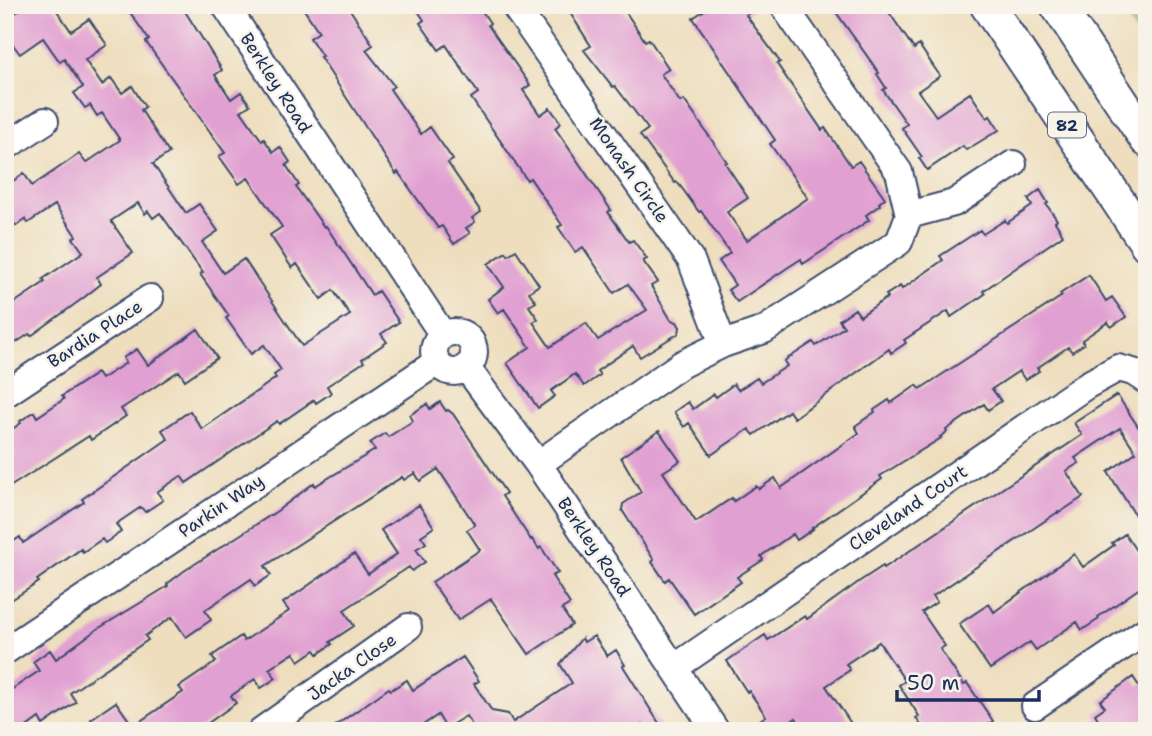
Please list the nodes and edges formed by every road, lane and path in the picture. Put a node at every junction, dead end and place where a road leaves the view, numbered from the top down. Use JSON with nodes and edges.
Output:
{"nodes":[{"id":1,"x":225,"y":5,"type":"edge"},
{"id":2,"x":514,"y":5,"type":"edge"},
{"id":3,"x":783,"y":5,"type":"edge"},
{"id":4,"x":987,"y":5,"type":"edge"},
{"id":5,"x":1057,"y":5,"type":"edge"},
{"id":6,"x":45,"y":121,"type":"dead end"},
{"id":7,"x":1147,"y":140,"type":"edge"},
{"id":8,"x":5,"y":147,"type":"edge"},
{"id":9,"x":1013,"y":164,"type":"dead end"},
{"id":10,"x":909,"y":215,"type":"junction"},
{"id":11,"x":1147,"y":244,"type":"edge"},
{"id":12,"x":150,"y":298,"type":"dead end"},
{"id":13,"x":443,"y":335,"type":"junction"},
{"id":14,"x":723,"y":345,"type":"junction"},
{"id":15,"x":436,"y":362,"type":"junction"},
{"id":16,"x":466,"y":367,"type":"junction"},
{"id":17,"x":1147,"y":381,"type":"edge"},
{"id":18,"x":5,"y":394,"type":"edge"},
{"id":19,"x":538,"y":464,"type":"junction"},
{"id":20,"x":408,"y":627,"type":"dead end"},
{"id":21,"x":1147,"y":630,"type":"edge"},
{"id":22,"x":5,"y":651,"type":"edge"},
{"id":23,"x":674,"y":668,"type":"junction"},
{"id":24,"x":1035,"y":706,"type":"dead end"},
{"id":25,"x":261,"y":731,"type":"edge"},
{"id":26,"x":716,"y":731,"type":"edge"}],
"edges":[{"from":1,"to":13,"type":"street","name":"Berkley Road"},
{"from":2,"to":14,"type":"street","name":"Monash Circle"},
{"from":3,"to":10,"type":"street"},
{"from":4,"to":11,"type":"main road","number":"82"},
{"from":5,"to":7,"type":"main road"},
{"from":6,"to":8,"type":"street"},
{"from":9,"to":10,"type":"street"},
{"from":10,"to":14,"type":"street"},
{"from":12,"to":18,"type":"street","name":"Bardia Place"},
{"from":13,"to":15,"type":"street"},
{"from":13,"to":16,"type":"street"},
{"from":14,"to":19,"type":"street"},
{"from":15,"to":16,"type":"street"},
{"from":15,"to":22,"type":"street","name":"Parkin Way"},
{"from":16,"to":19,"type":"street","name":"Berkley Road"},
{"from":17,"to":23,"type":"street","name":"Cleveland Court"},
{"from":19,"to":23,"type":"street","name":"Berkley Road"},
{"from":20,"to":25,"type":"street","name":"Jacka Close"},
{"from":21,"to":24,"type":"street"},
{"from":23,"to":26,"type":"street","name":"Berkley Road"}]}
